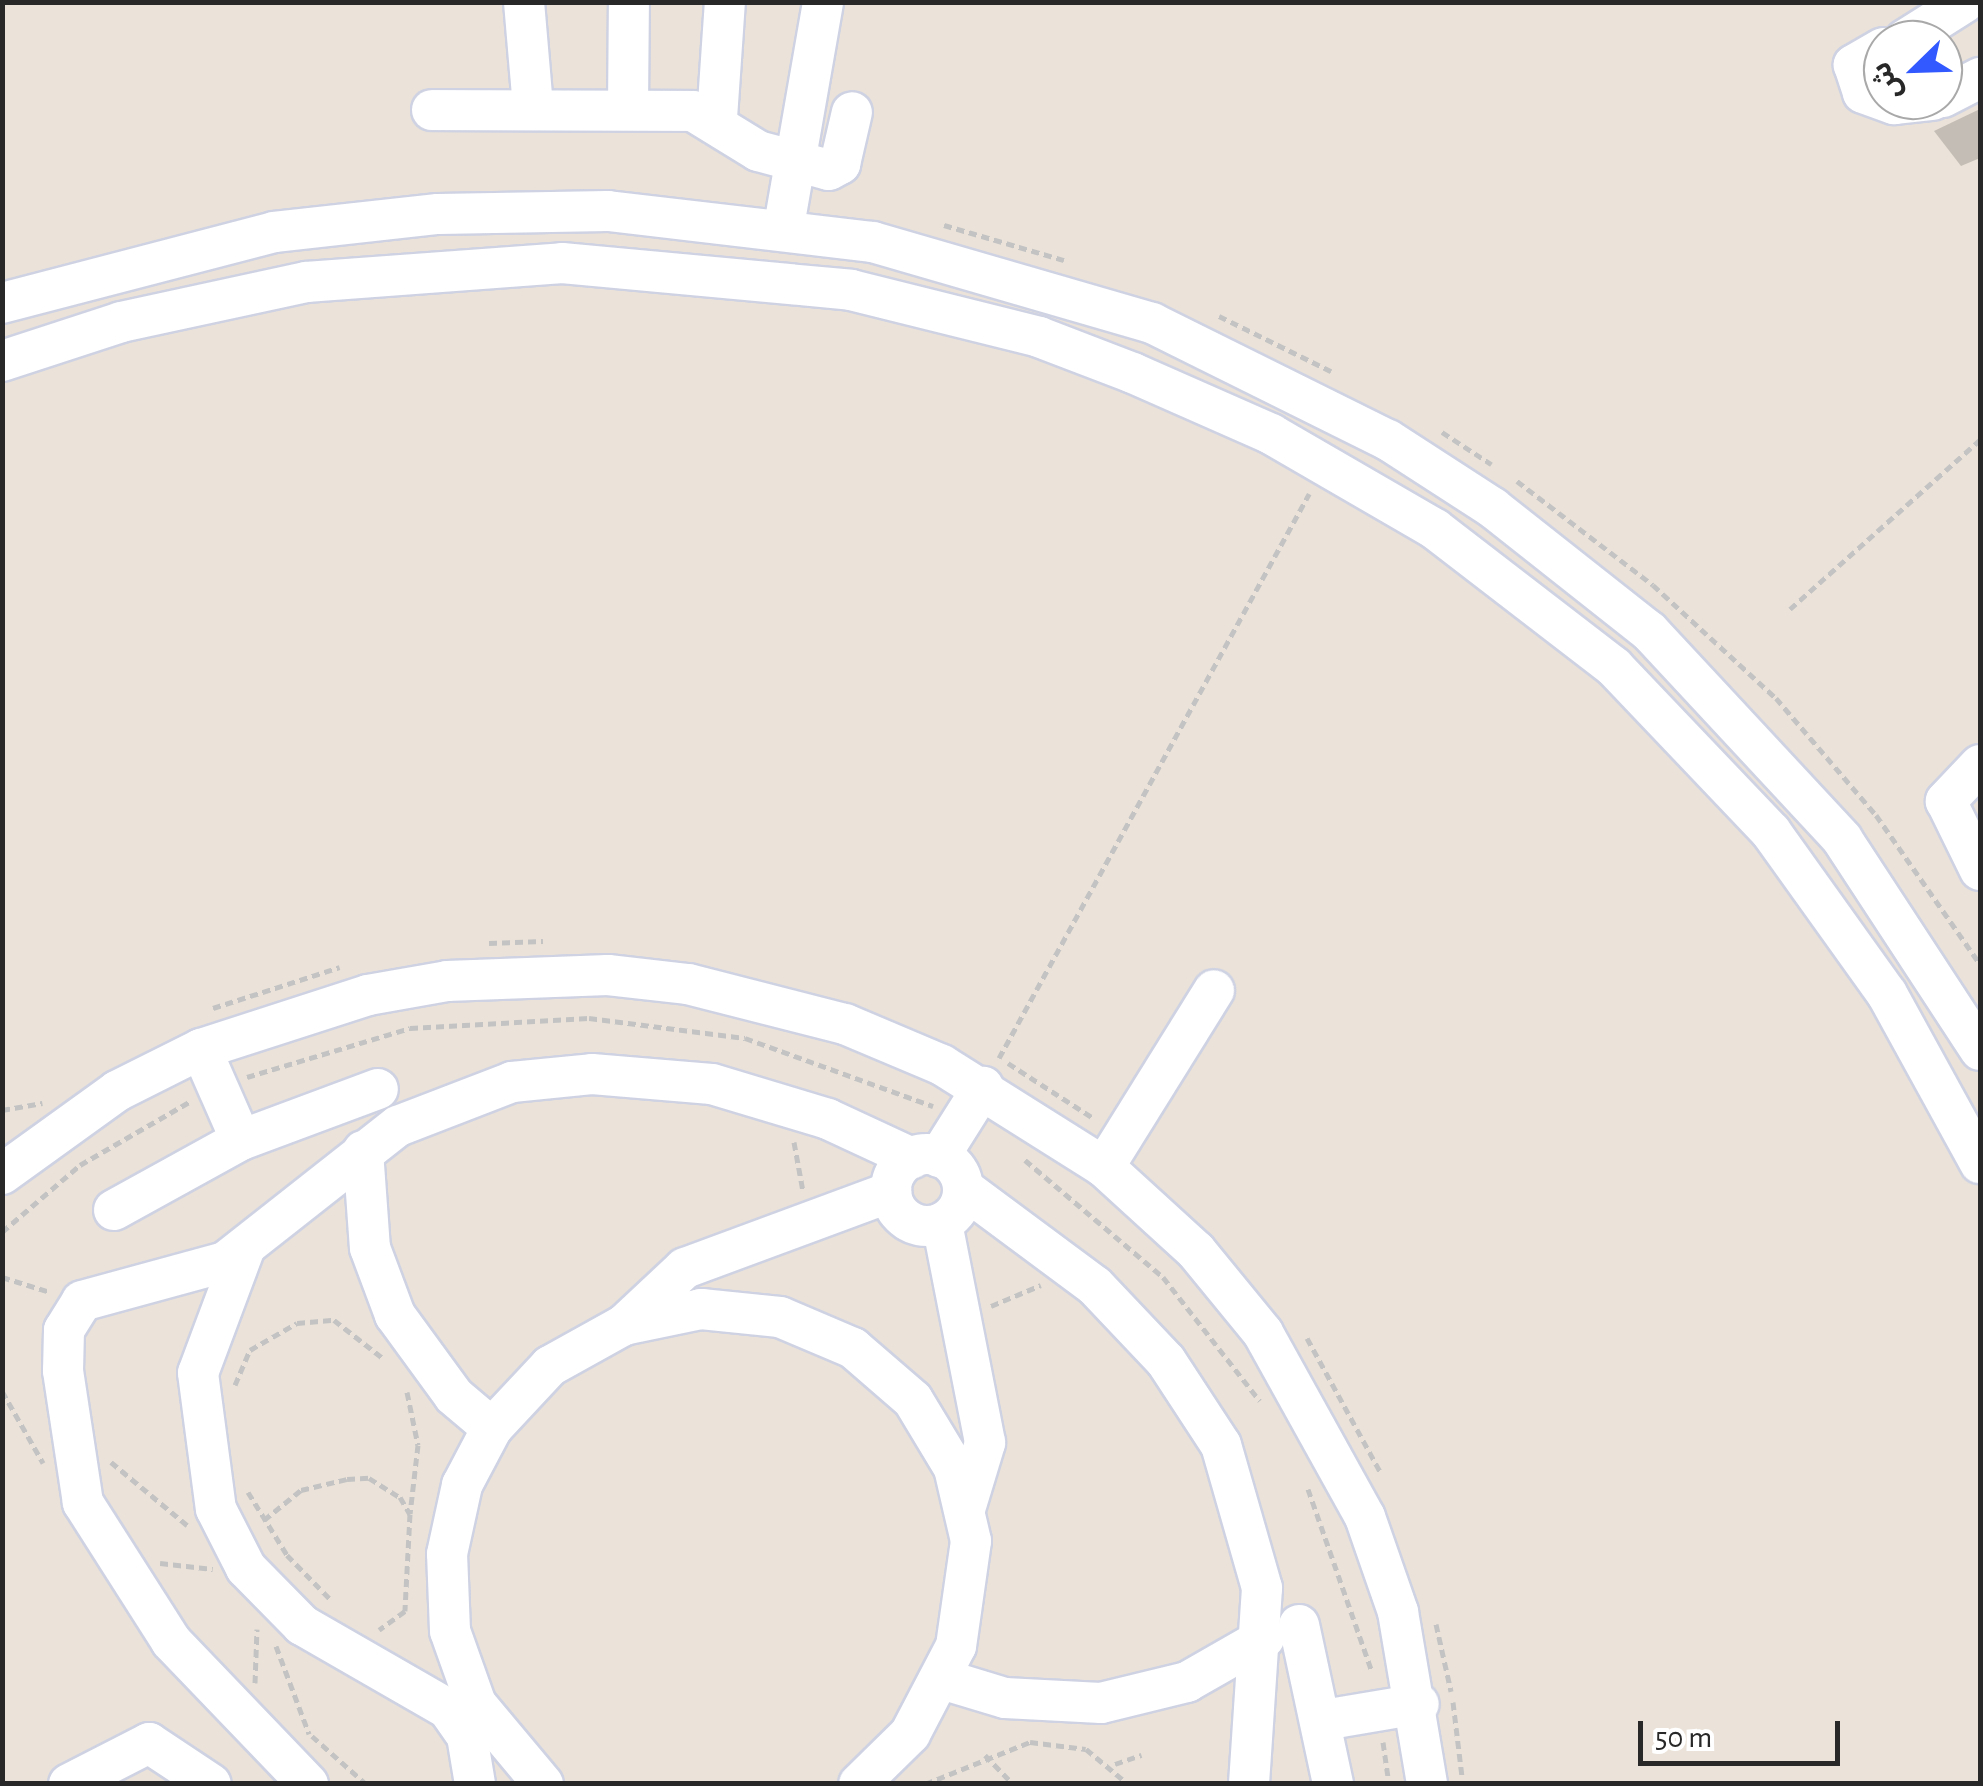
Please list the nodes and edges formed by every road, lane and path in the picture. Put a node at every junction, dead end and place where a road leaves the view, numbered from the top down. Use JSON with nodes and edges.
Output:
{"nodes":[{"id":1,"x":524,"y":2,"type":"edge"},
{"id":2,"x":629,"y":2,"type":"edge"},
{"id":3,"x":725,"y":2,"type":"edge"},
{"id":4,"x":1966,"y":2,"type":"edge"},
{"id":5,"x":832,"y":4,"type":"edge"},
{"id":6,"x":1938,"y":20,"type":"edge"},
{"id":7,"x":1863,"y":60,"type":"edge"},
{"id":8,"x":1863,"y":94,"type":"edge"},
{"id":9,"x":533,"y":107,"type":"junction"},
{"id":10,"x":628,"y":108,"type":"junction"},
{"id":11,"x":432,"y":110,"type":"dead end"},
{"id":12,"x":852,"y":112,"type":"dead end"},
{"id":13,"x":717,"y":118,"type":"junction"},
{"id":14,"x":803,"y":166,"type":"junction"},
{"id":15,"x":784,"y":226,"type":"junction"},
{"id":16,"x":2,"y":302,"type":"edge"},
{"id":17,"x":2,"y":361,"type":"edge"},
{"id":18,"x":1980,"y":440,"type":"edge"},
{"id":19,"x":1338,"y":470,"type":"junction"},
{"id":20,"x":1790,"y":610,"type":"dead end"},
{"id":21,"x":1980,"y":765,"type":"edge"},
{"id":22,"x":1980,"y":870,"type":"edge"},
{"id":23,"x":1214,"y":990,"type":"dead end"},
{"id":24,"x":202,"y":1049,"type":"junction"},
{"id":25,"x":1980,"y":1050,"type":"edge"},
{"id":26,"x":983,"y":1087,"type":"junction"},
{"id":27,"x":378,"y":1089,"type":"dead end"},
{"id":28,"x":787,"y":1105,"type":"junction"},
{"id":29,"x":242,"y":1140,"type":"junction"},
{"id":30,"x":363,"y":1151,"type":"junction"},
{"id":31,"x":1980,"y":1163,"type":"edge"},
{"id":32,"x":938,"y":1167,"type":"junction"},
{"id":33,"x":1104,"y":1167,"type":"junction"},
{"id":34,"x":2,"y":1174,"type":"edge"},
{"id":35,"x":892,"y":1192,"type":"junction"},
{"id":36,"x":114,"y":1210,"type":"dead end"},
{"id":37,"x":808,"y":1219,"type":"junction"},
{"id":38,"x":942,"y":1223,"type":"junction"},
{"id":39,"x":244,"y":1250,"type":"junction"},
{"id":40,"x":1076,"y":1268,"type":"junction"},
{"id":41,"x":2,"y":1277,"type":"edge"},
{"id":42,"x":82,"y":1302,"type":"junction"},
{"id":43,"x":966,"y":1318,"type":"junction"},
{"id":44,"x":624,"y":1325,"type":"junction"},
{"id":45,"x":395,"y":1373,"type":"dead end"},
{"id":46,"x":404,"y":1385,"type":"dead end"},
{"id":47,"x":233,"y":1394,"type":"dead end"},
{"id":48,"x":66,"y":1425,"type":"junction"},
{"id":49,"x":492,"y":1428,"type":"junction"},
{"id":50,"x":243,"y":1481,"type":"dead end"},
{"id":51,"x":966,"y":1506,"type":"junction"},
{"id":52,"x":410,"y":1514,"type":"junction"},
{"id":53,"x":264,"y":1520,"type":"junction"},
{"id":54,"x":104,"y":1544,"type":"junction"},
{"id":55,"x":254,"y":1576,"type":"junction"},
{"id":56,"x":349,"y":1614,"type":"dead end"},
{"id":57,"x":363,"y":1625,"type":"dead end"},
{"id":58,"x":1282,"y":1632,"type":"junction"},
{"id":59,"x":942,"y":1679,"type":"junction"},
{"id":60,"x":1419,"y":1704,"type":"junction"},
{"id":61,"x":1324,"y":1720,"type":"junction"},
{"id":62,"x":308,"y":1733,"type":"junction"},
{"id":63,"x":262,"y":1740,"type":"junction"},
{"id":64,"x":985,"y":1755,"type":"junction"},
{"id":65,"x":1142,"y":1755,"type":"dead end"},
{"id":66,"x":1115,"y":1764,"type":"junction"},
{"id":67,"x":314,"y":1775,"type":"edge"},
{"id":68,"x":68,"y":1784,"type":"edge"},
{"id":69,"x":211,"y":1784,"type":"edge"},
{"id":70,"x":366,"y":1784,"type":"edge"},
{"id":71,"x":474,"y":1784,"type":"edge"},
{"id":72,"x":543,"y":1784,"type":"edge"},
{"id":73,"x":859,"y":1784,"type":"edge"},
{"id":74,"x":925,"y":1784,"type":"edge"},
{"id":75,"x":1014,"y":1784,"type":"edge"},
{"id":76,"x":1128,"y":1784,"type":"edge"},
{"id":77,"x":1249,"y":1784,"type":"edge"},
{"id":78,"x":1334,"y":1784,"type":"edge"},
{"id":79,"x":1428,"y":1784,"type":"edge"}],
"edges":[{"from":1,"to":9,"type":"street"},
{"from":2,"to":10,"type":"street"},
{"from":3,"to":13,"type":"street"},
{"from":4,"to":6,"type":"street"},
{"from":5,"to":14,"type":"street"},
{"from":7,"to":8,"type":"street"},
{"from":9,"to":10,"type":"street"},
{"from":9,"to":11,"type":"street"},
{"from":10,"to":13,"type":"street"},
{"from":12,"to":14,"type":"street"},
{"from":13,"to":14,"type":"street"},
{"from":14,"to":15,"type":"street"},
{"from":15,"to":16,"type":"street"},
{"from":15,"to":25,"type":"street"},
{"from":17,"to":19,"type":"street"},
{"from":18,"to":20,"type":"path"},
{"from":19,"to":26,"type":"path"},
{"from":19,"to":31,"type":"street"},
{"from":21,"to":22,"type":"street"},
{"from":23,"to":33,"type":"street"},
{"from":24,"to":26,"type":"street"},
{"from":24,"to":29,"type":"street"},
{"from":24,"to":34,"type":"street"},
{"from":26,"to":32,"type":"street"},
{"from":26,"to":33,"type":"street"},
{"from":27,"to":29,"type":"street"},
{"from":28,"to":30,"type":"street"},
{"from":28,"to":32,"type":"street"},
{"from":28,"to":37,"type":"path"},
{"from":29,"to":36,"type":"street"},
{"from":30,"to":39,"type":"street"},
{"from":30,"to":49,"type":"street"},
{"from":32,"to":35,"type":"street"},
{"from":32,"to":38,"type":"street"},
{"from":32,"to":40,"type":"street"},
{"from":33,"to":60,"type":"street"},
{"from":35,"to":37,"type":"street"},
{"from":35,"to":38,"type":"street"},
{"from":37,"to":44,"type":"street"},
{"from":38,"to":43,"type":"street"},
{"from":39,"to":42,"type":"street"},
{"from":39,"to":55,"type":"street"},
{"from":40,"to":43,"type":"path"},
{"from":40,"to":58,"type":"street"},
{"from":41,"to":42,"type":"path"},
{"from":42,"to":48,"type":"street"},
{"from":43,"to":51,"type":"street"},
{"from":44,"to":49,"type":"street"},
{"from":44,"to":51,"type":"street"},
{"from":45,"to":47,"type":"path"},
{"from":46,"to":52,"type":"path"},
{"from":48,"to":54,"type":"street"},
{"from":48,"to":55,"type":"path"},
{"from":49,"to":72,"type":"street"},
{"from":50,"to":53,"type":"path"},
{"from":51,"to":59,"type":"street"},
{"from":52,"to":53,"type":"path"},
{"from":52,"to":57,"type":"path"},
{"from":53,"to":56,"type":"path"},
{"from":54,"to":55,"type":"path"},
{"from":54,"to":63,"type":"street"},
{"from":55,"to":62,"type":"path"},
{"from":55,"to":63,"type":"path"},
{"from":55,"to":71,"type":"street"},
{"from":58,"to":59,"type":"street"},
{"from":58,"to":61,"type":"street"},
{"from":58,"to":77,"type":"street"},
{"from":59,"to":73,"type":"street"},
{"from":60,"to":61,"type":"street"},
{"from":60,"to":79,"type":"street"},
{"from":61,"to":78,"type":"street"},
{"from":62,"to":67,"type":"path"},
{"from":62,"to":70,"type":"path"},
{"from":63,"to":67,"type":"street"},
{"from":64,"to":66,"type":"path"},
{"from":64,"to":74,"type":"path"},
{"from":64,"to":75,"type":"path"},
{"from":65,"to":66,"type":"path"},
{"from":66,"to":76,"type":"path"},
{"from":68,"to":69,"type":"street"}]}
